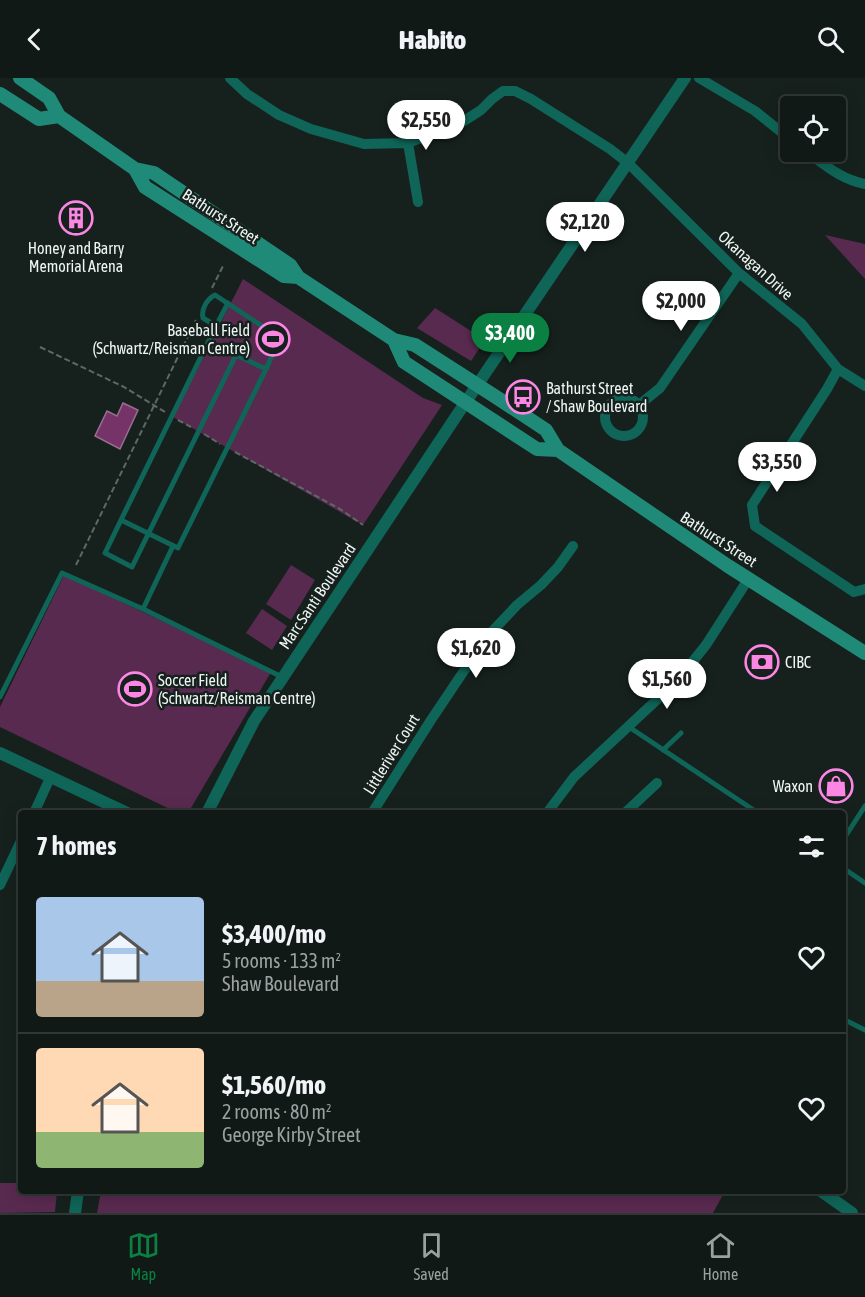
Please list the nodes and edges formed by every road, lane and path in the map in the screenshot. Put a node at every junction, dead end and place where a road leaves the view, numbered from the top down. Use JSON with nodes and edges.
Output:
{"nodes":[{"id":1,"x":20,"y":78,"type":"edge"},
{"id":2,"x":230,"y":78,"type":"edge"},
{"id":3,"x":684,"y":78,"type":"edge"},
{"id":4,"x":699,"y":78,"type":"edge"},
{"id":5,"x":0,"y":94,"type":"edge"},
{"id":6,"x":59,"y":116,"type":"junction"},
{"id":7,"x":780,"y":131,"type":"edge"},
{"id":8,"x":408,"y":143,"type":"junction"},
{"id":9,"x":822,"y":162,"type":"edge"},
{"id":10,"x":628,"y":163,"type":"junction"},
{"id":11,"x":865,"y":184,"type":"edge"},
{"id":12,"x":418,"y":202,"type":"dead end"},
{"id":13,"x":224,"y":264,"type":"dead end"},
{"id":14,"x":739,"y":273,"type":"junction"},
{"id":15,"x":209,"y":294,"type":"dead end"},
{"id":16,"x":228,"y":303,"type":"junction"},
{"id":17,"x":199,"y":315,"type":"dead end"},
{"id":18,"x":216,"y":326,"type":"junction"},
{"id":19,"x":394,"y":340,"type":"junction"},
{"id":20,"x":208,"y":342,"type":"junction"},
{"id":21,"x":236,"y":355,"type":"junction"},
{"id":22,"x":266,"y":369,"type":"junction"},
{"id":23,"x":838,"y":369,"type":"junction"},
{"id":24,"x":478,"y":385,"type":"junction"},
{"id":25,"x":865,"y":386,"type":"edge"},
{"id":26,"x":466,"y":403,"type":"junction"},
{"id":27,"x":639,"y":405,"type":"dead end"},
{"id":28,"x":558,"y":450,"type":"junction"},
{"id":29,"x":121,"y":520,"type":"junction"},
{"id":30,"x":149,"y":534,"type":"junction"},
{"id":31,"x":173,"y":546,"type":"junction"},
{"id":32,"x":573,"y":546,"type":"dead end"},
{"id":33,"x":76,"y":566,"type":"dead end"},
{"id":34,"x":749,"y":578,"type":"junction"},
{"id":35,"x":865,"y":589,"type":"edge"},
{"id":36,"x":143,"y":609,"type":"junction"},
{"id":37,"x":865,"y":653,"type":"edge"},
{"id":38,"x":283,"y":677,"type":"junction"},
{"id":39,"x":0,"y":697,"type":"edge"},
{"id":40,"x":630,"y":727,"type":"junction"},
{"id":41,"x":681,"y":733,"type":"dead end"},
{"id":42,"x":663,"y":750,"type":"junction"},
{"id":43,"x":0,"y":753,"type":"edge"},
{"id":44,"x":50,"y":778,"type":"junction"},
{"id":45,"x":657,"y":783,"type":"dead end"},
{"id":46,"x":865,"y":806,"type":"edge"},
{"id":47,"x":35,"y":810,"type":"edge"},
{"id":48,"x":120,"y":810,"type":"edge"},
{"id":49,"x":209,"y":810,"type":"edge"},
{"id":50,"x":374,"y":810,"type":"edge"},
{"id":51,"x":549,"y":810,"type":"edge"},
{"id":52,"x":628,"y":810,"type":"edge"},
{"id":53,"x":753,"y":810,"type":"edge"},
{"id":54,"x":846,"y":835,"type":"edge"},
{"id":55,"x":18,"y":847,"type":"edge"},
{"id":56,"x":846,"y":870,"type":"edge"},
{"id":57,"x":865,"y":883,"type":"edge"},
{"id":58,"x":0,"y":885,"type":"edge"},
{"id":59,"x":846,"y":1020,"type":"edge"},
{"id":60,"x":865,"y":1029,"type":"edge"},
{"id":61,"x":78,"y":1194,"type":"edge"},
{"id":62,"x":824,"y":1194,"type":"edge"},
{"id":63,"x":75,"y":1213,"type":"edge"},
{"id":64,"x":852,"y":1213,"type":"edge"}],
"edges":[{"from":1,"to":6,"type":"main road","name":"Bathurst Street"},
{"from":2,"to":8,"type":"street"},
{"from":3,"to":10,"type":"street","name":"Marc Santi Boulevard"},
{"from":4,"to":7,"type":"street"},
{"from":5,"to":6,"type":"main road"},
{"from":6,"to":19,"type":"main road","name":"Bathurst Street"},
{"from":8,"to":10,"type":"street","name":"Okanagan Drive"},
{"from":8,"to":12,"type":"street"},
{"from":9,"to":11,"type":"street"},
{"from":10,"to":14,"type":"street","name":"Okanagan Drive"},
{"from":10,"to":24,"type":"street","name":"Marc Santi Boulevard"},
{"from":13,"to":15,"type":"path"},
{"from":14,"to":23,"type":"street","name":"Okanagan Drive"},
{"from":14,"to":27,"type":"street"},
{"from":16,"to":18,"type":"lane"},
{"from":16,"to":18,"type":"lane"},
{"from":16,"to":22,"type":"lane"},
{"from":17,"to":33,"type":"path"},
{"from":18,"to":20,"type":"lane"},
{"from":19,"to":24,"type":"main road","name":"Bathurst Street"},
{"from":19,"to":26,"type":"main road","name":"Bathurst Street"},
{"from":20,"to":21,"type":"lane"},
{"from":20,"to":29,"type":"lane"},
{"from":21,"to":22,"type":"lane"},
{"from":21,"to":30,"type":"lane"},
{"from":22,"to":31,"type":"lane"},
{"from":23,"to":25,"type":"street","name":"Okanagan Drive"},
{"from":23,"to":35,"type":"street"},
{"from":24,"to":26,"type":"street","name":"Marc Santi Boulevard"},
{"from":24,"to":28,"type":"main road","name":"Bathurst Street"},
{"from":26,"to":28,"type":"main road","name":"Bathurst Street"},
{"from":26,"to":38,"type":"street","name":"Marc Santi Boulevard"},
{"from":28,"to":34,"type":"main road","name":"Bathurst Street"},
{"from":29,"to":30,"type":"lane"},
{"from":29,"to":30,"type":"lane"},
{"from":30,"to":31,"type":"lane"},
{"from":31,"to":36,"type":"lane"},
{"from":32,"to":50,"type":"street","name":"Littleriver Court"},
{"from":34,"to":37,"type":"main road","name":"Bathurst Street"},
{"from":34,"to":40,"type":"street"},
{"from":36,"to":38,"type":"lane"},
{"from":36,"to":39,"type":"lane"},
{"from":38,"to":49,"type":"street","name":"Marc Santi Boulevard"},
{"from":40,"to":42,"type":"lane"},
{"from":40,"to":51,"type":"street"},
{"from":41,"to":42,"type":"lane"},
{"from":42,"to":53,"type":"lane"},
{"from":43,"to":44,"type":"street"},
{"from":44,"to":47,"type":"street"},
{"from":44,"to":48,"type":"street"},
{"from":45,"to":52,"type":"street"},
{"from":46,"to":54,"type":"lane"},
{"from":55,"to":58,"type":"street"},
{"from":56,"to":57,"type":"lane"},
{"from":59,"to":60,"type":"lane"},
{"from":61,"to":63,"type":"street"},
{"from":62,"to":64,"type":"street"}]}
